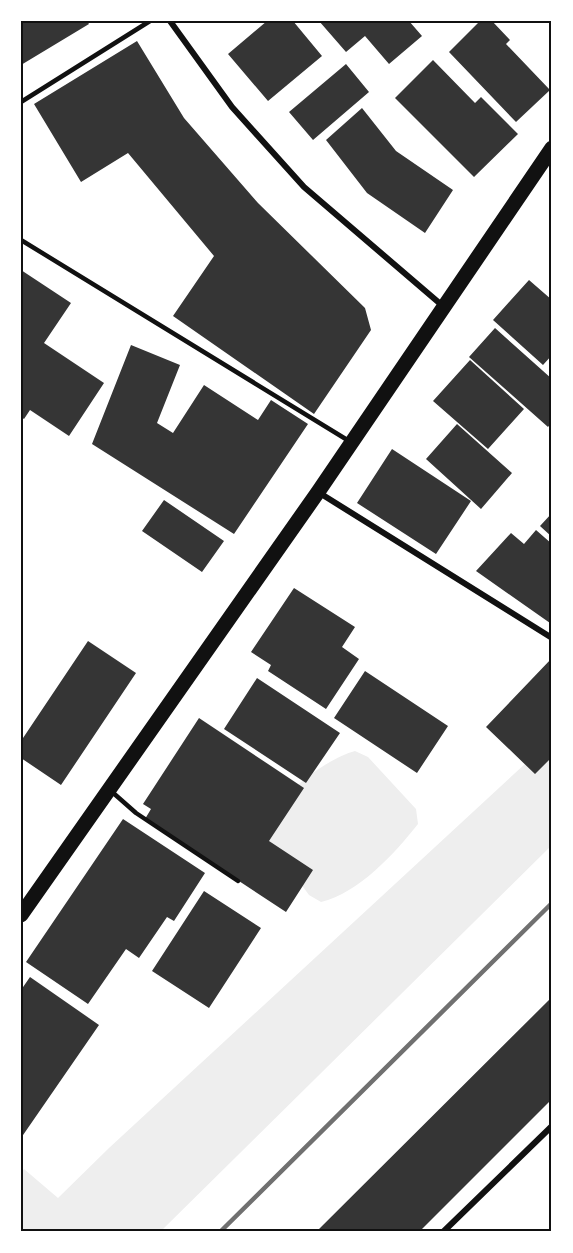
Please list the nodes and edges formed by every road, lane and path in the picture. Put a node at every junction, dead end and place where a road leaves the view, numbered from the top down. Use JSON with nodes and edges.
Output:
{"nodes":[{"id":1,"x":150,"y":21,"type":"edge"},
{"id":2,"x":170,"y":21,"type":"edge"},
{"id":3,"x":21,"y":102,"type":"edge"},
{"id":4,"x":552,"y":148,"type":"edge"},
{"id":5,"x":21,"y":240,"type":"edge"},
{"id":6,"x":444,"y":307,"type":"junction"},
{"id":7,"x":352,"y":443,"type":"junction"},
{"id":8,"x":318,"y":492,"type":"junction"},
{"id":9,"x":552,"y":638,"type":"edge"},
{"id":10,"x":109,"y":789,"type":"junction"},
{"id":11,"x":238,"y":881,"type":"dead end"},
{"id":12,"x":21,"y":915,"type":"edge"},
{"id":13,"x":552,"y":1126,"type":"edge"},
{"id":14,"x":443,"y":1232,"type":"edge"}],
"edges":[{"from":1,"to":3,"type":"lane"},
{"from":2,"to":6,"type":"street"},
{"from":4,"to":6,"type":"main road"},
{"from":5,"to":7,"type":"lane"},
{"from":6,"to":7,"type":"main road"},
{"from":7,"to":8,"type":"main road"},
{"from":8,"to":9,"type":"street"},
{"from":8,"to":10,"type":"main road"},
{"from":10,"to":11,"type":"lane"},
{"from":10,"to":12,"type":"main road"},
{"from":13,"to":14,"type":"street"}]}
